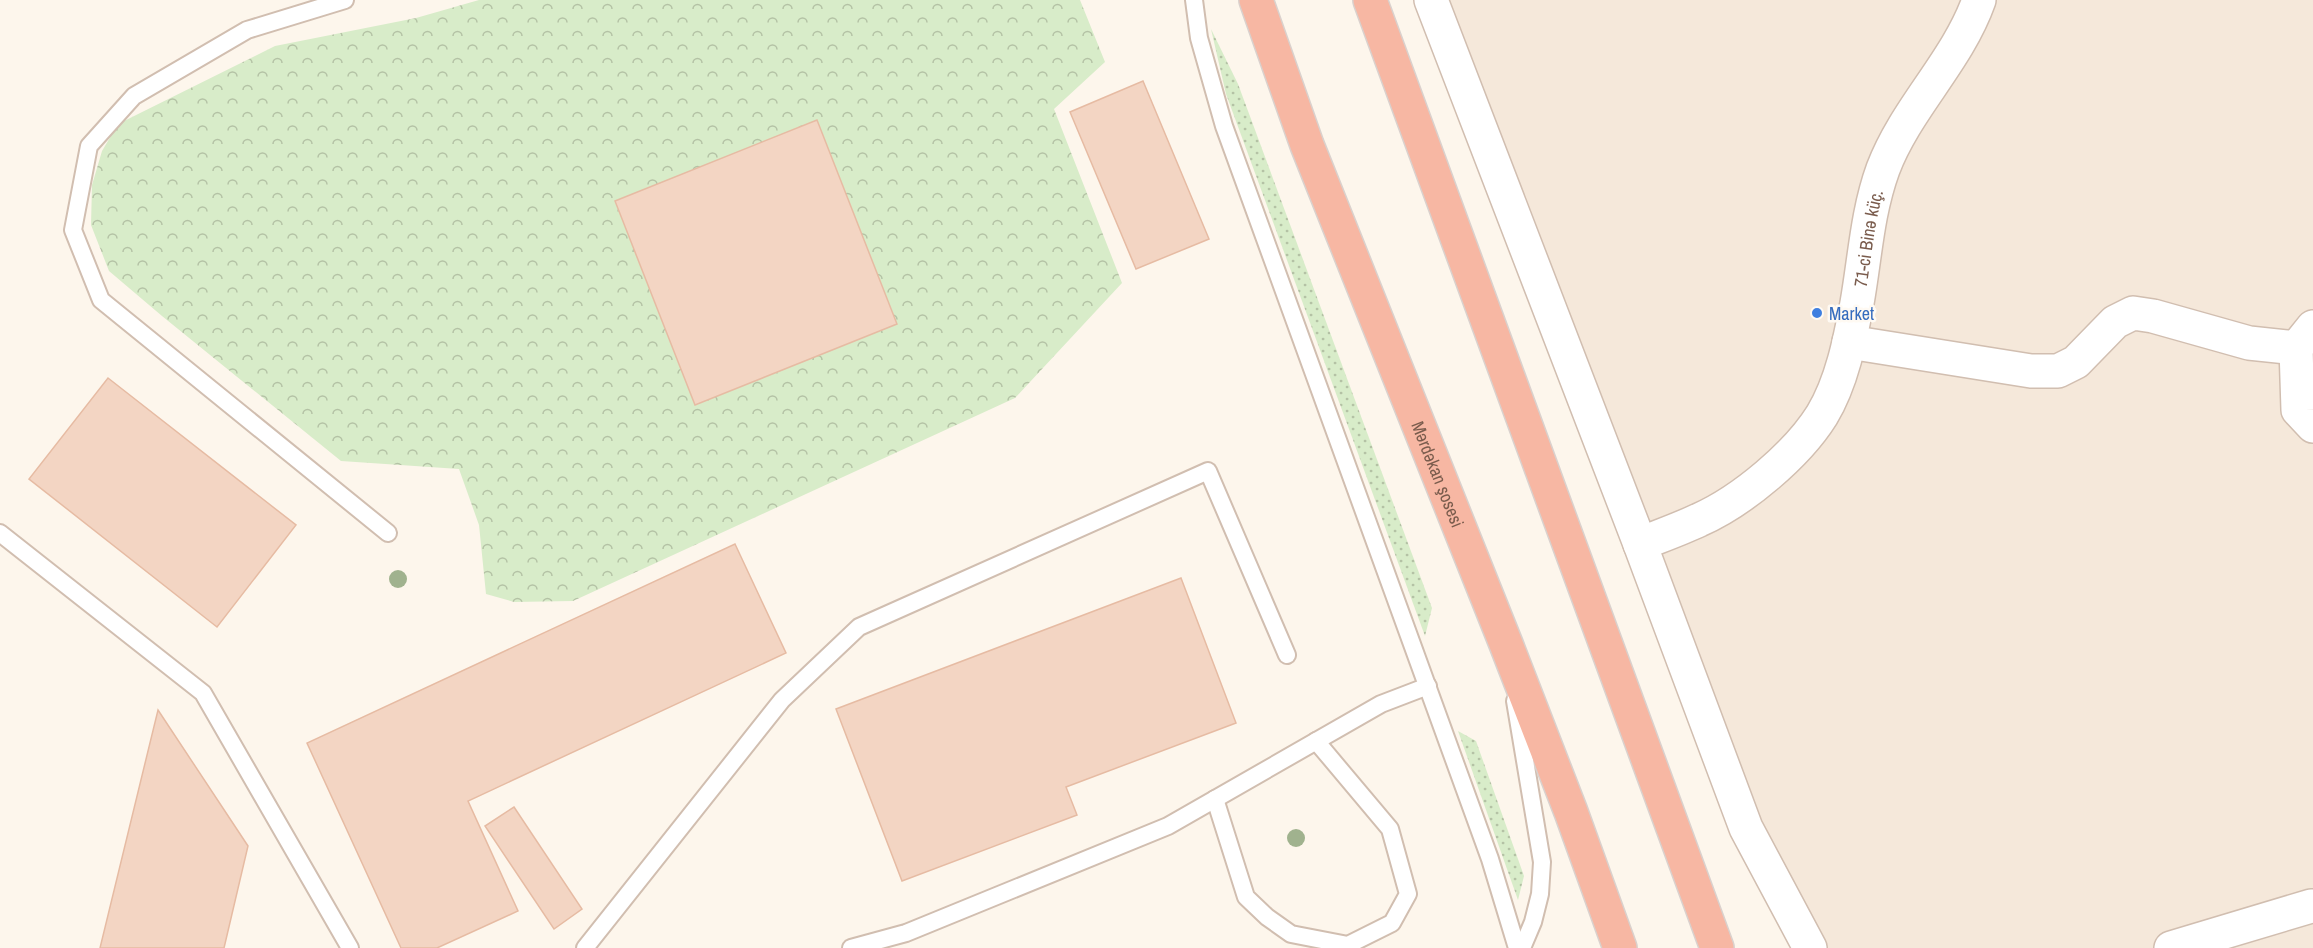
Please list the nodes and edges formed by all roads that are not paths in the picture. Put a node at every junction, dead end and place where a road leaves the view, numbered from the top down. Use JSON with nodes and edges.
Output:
{"nodes":[{"id":1,"x":345,"y":0,"type":"edge"},
{"id":2,"x":1194,"y":0,"type":"edge"},
{"id":3,"x":1256,"y":0,"type":"edge"},
{"id":4,"x":1370,"y":0,"type":"edge"},
{"id":5,"x":1431,"y":0,"type":"edge"},
{"id":6,"x":1979,"y":0,"type":"edge"},
{"id":7,"x":2304,"y":338,"type":"edge"},
{"id":8,"x":1849,"y":342,"type":"junction"},
{"id":9,"x":2313,"y":426,"type":"edge"},
{"id":10,"x":0,"y":533,"type":"edge"},
{"id":11,"x":388,"y":533,"type":"dead end"},
{"id":12,"x":1640,"y":544,"type":"junction"},
{"id":13,"x":1506,"y":644,"type":"junction"},
{"id":14,"x":1287,"y":655,"type":"dead end"},
{"id":15,"x":1428,"y":686,"type":"junction"},
{"id":16,"x":1316,"y":741,"type":"junction"},
{"id":17,"x":1215,"y":799,"type":"junction"},
{"id":18,"x":2311,"y":906,"type":"dead end"},
{"id":19,"x":350,"y":948,"type":"edge"},
{"id":20,"x":585,"y":948,"type":"edge"},
{"id":21,"x":851,"y":948,"type":"edge"},
{"id":22,"x":1517,"y":948,"type":"edge"},
{"id":23,"x":1522,"y":948,"type":"edge"},
{"id":24,"x":1620,"y":948,"type":"edge"},
{"id":25,"x":1717,"y":948,"type":"edge"},
{"id":26,"x":1810,"y":948,"type":"edge"},
{"id":27,"x":2171,"y":948,"type":"edge"}],
"edges":[{"from":1,"to":11,"type":"lane"},
{"from":2,"to":15,"type":"lane"},
{"from":3,"to":13,"type":"highway","name":"Mərdəkan şosesi"},
{"from":4,"to":25,"type":"highway"},
{"from":5,"to":12,"type":"street"},
{"from":6,"to":8,"type":"street","name":"71-ci Binə küç."},
{"from":7,"to":8,"type":"street"},
{"from":7,"to":9,"type":"street"},
{"from":8,"to":12,"type":"street","name":"71-ci Binə küç."},
{"from":10,"to":19,"type":"lane"},
{"from":12,"to":26,"type":"street"},
{"from":13,"to":23,"type":"lane"},
{"from":13,"to":24,"type":"highway","name":"Mərdəkan şosesi"},
{"from":14,"to":20,"type":"lane"},
{"from":15,"to":16,"type":"lane"},
{"from":15,"to":22,"type":"lane"},
{"from":16,"to":17,"type":"lane"},
{"from":16,"to":17,"type":"lane"},
{"from":17,"to":21,"type":"lane"},
{"from":18,"to":27,"type":"street"}]}
